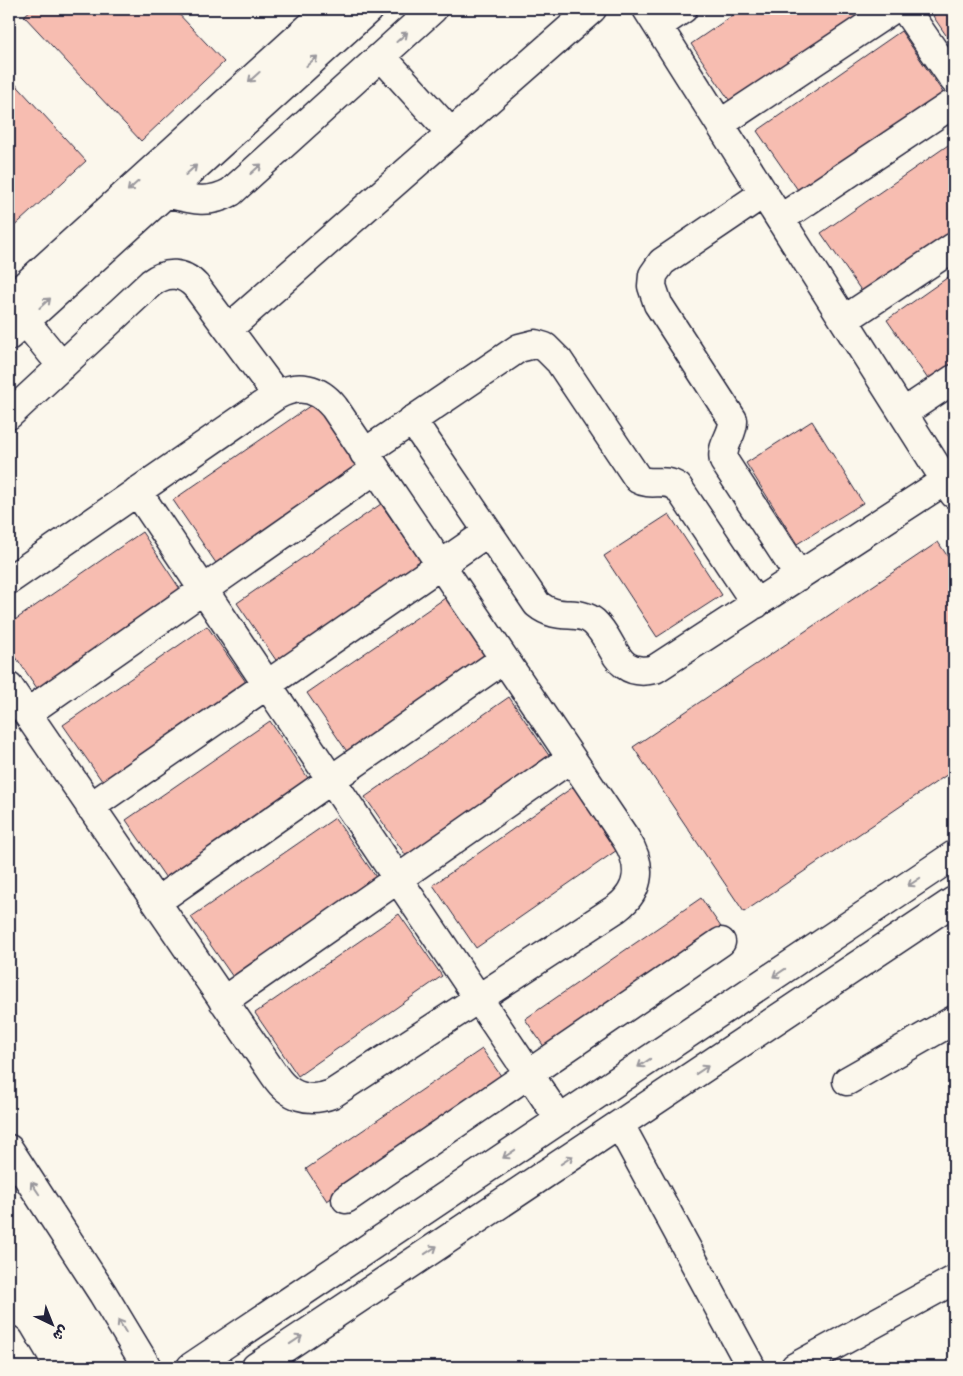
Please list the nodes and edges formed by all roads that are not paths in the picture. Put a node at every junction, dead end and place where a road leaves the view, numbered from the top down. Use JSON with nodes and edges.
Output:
{"nodes":[{"id":1,"x":329,"y":9,"type":"edge"},
{"id":2,"x":370,"y":9,"type":"edge"},
{"id":3,"x":433,"y":9,"type":"edge"},
{"id":4,"x":592,"y":9,"type":"edge"},
{"id":5,"x":683,"y":9,"type":"edge"},
{"id":6,"x":893,"y":9,"type":"edge"},
{"id":7,"x":905,"y":9,"type":"edge"},
{"id":8,"x":652,"y":17,"type":"edge"},
{"id":9,"x":381,"y":56,"type":"junction"},
{"id":10,"x":954,"y":80,"type":"edge"},
{"id":11,"x":954,"y":104,"type":"edge"},
{"id":12,"x":720,"y":124,"type":"junction"},
{"id":13,"x":451,"y":133,"type":"junction"},
{"id":14,"x":166,"y":193,"type":"junction"},
{"id":15,"x":764,"y":193,"type":"junction"},
{"id":16,"x":780,"y":219,"type":"junction"},
{"id":17,"x":954,"y":247,"type":"edge"},
{"id":18,"x":9,"y":300,"type":"edge"},
{"id":19,"x":844,"y":320,"type":"junction"},
{"id":20,"x":17,"y":328,"type":"edge"},
{"id":21,"x":228,"y":329,"type":"junction"},
{"id":22,"x":62,"y":366,"type":"junction"},
{"id":23,"x":954,"y":379,"type":"edge"},
{"id":24,"x":277,"y":395,"type":"junction"},
{"id":25,"x":903,"y":413,"type":"junction"},
{"id":26,"x":9,"y":415,"type":"edge"},
{"id":27,"x":412,"y":420,"type":"junction"},
{"id":28,"x":370,"y":461,"type":"junction"},
{"id":29,"x":950,"y":487,"type":"edge"},
{"id":30,"x":137,"y":491,"type":"junction"},
{"id":31,"x":488,"y":532,"type":"junction"},
{"id":32,"x":440,"y":564,"type":"junction"},
{"id":33,"x":799,"y":576,"type":"junction"},
{"id":34,"x":9,"y":580,"type":"edge"},
{"id":35,"x":203,"y":590,"type":"junction"},
{"id":36,"x":756,"y":604,"type":"junction"},
{"id":37,"x":504,"y":659,"type":"junction"},
{"id":38,"x":267,"y":684,"type":"junction"},
{"id":39,"x":9,"y":687,"type":"edge"},
{"id":40,"x":27,"y":713,"type":"junction"},
{"id":41,"x":572,"y":758,"type":"junction"},
{"id":42,"x":331,"y":780,"type":"junction"},
{"id":43,"x":90,"y":807,"type":"junction"},
{"id":44,"x":954,"y":855,"type":"edge"},
{"id":45,"x":398,"y":879,"type":"junction"},
{"id":46,"x":156,"y":902,"type":"junction"},
{"id":47,"x":954,"y":902,"type":"edge"},
{"id":48,"x":721,"y":942,"type":"dead end"},
{"id":49,"x":479,"y":998,"type":"junction"},
{"id":50,"x":223,"y":1001,"type":"junction"},
{"id":51,"x":954,"y":1020,"type":"edge"},
{"id":52,"x":529,"y":1074,"type":"junction"},
{"id":53,"x":847,"y":1081,"type":"dead end"},
{"id":54,"x":560,"y":1120,"type":"junction"},
{"id":55,"x":620,"y":1125,"type":"junction"},
{"id":56,"x":9,"y":1149,"type":"edge"},
{"id":57,"x":346,"y":1199,"type":"dead end"},
{"id":58,"x":954,"y":1280,"type":"edge"},
{"id":59,"x":9,"y":1340,"type":"edge"},
{"id":60,"x":25,"y":1367,"type":"edge"},
{"id":61,"x":147,"y":1367,"type":"edge"},
{"id":62,"x":191,"y":1367,"type":"edge"},
{"id":63,"x":256,"y":1367,"type":"edge"},
{"id":64,"x":751,"y":1367,"type":"edge"},
{"id":65,"x":795,"y":1367,"type":"edge"}],
"edges":[{"from":1,"to":18,"type":"street","one_way":true},
{"from":14,"to":2,"type":"street","one_way":true},
{"from":9,"to":3,"type":"street","one_way":true},
{"from":4,"to":13,"type":"street"},
{"from":5,"to":8,"type":"street"},
{"from":6,"to":12,"type":"street"},
{"from":7,"to":10,"type":"street"},
{"from":8,"to":12,"type":"street"},
{"from":9,"to":13,"type":"street"},
{"from":14,"to":9,"type":"street","one_way":true},
{"from":11,"to":16,"type":"street"},
{"from":12,"to":15,"type":"street"},
{"from":13,"to":21,"type":"street"},
{"from":20,"to":14,"type":"street","one_way":true},
{"from":15,"to":16,"type":"street"},
{"from":15,"to":33,"type":"street"},
{"from":16,"to":19,"type":"street"},
{"from":17,"to":19,"type":"street"},
{"from":19,"to":25,"type":"street"},
{"from":20,"to":22,"type":"street"},
{"from":21,"to":22,"type":"street"},
{"from":21,"to":24,"type":"street"},
{"from":22,"to":26,"type":"street"},
{"from":23,"to":25,"type":"street"},
{"from":24,"to":28,"type":"street"},
{"from":24,"to":30,"type":"street"},
{"from":25,"to":29,"type":"street"},
{"from":27,"to":28,"type":"street"},
{"from":27,"to":31,"type":"street"},
{"from":27,"to":36,"type":"street"},
{"from":28,"to":32,"type":"street"},
{"from":28,"to":35,"type":"street"},
{"from":29,"to":33,"type":"street"},
{"from":30,"to":34,"type":"street"},
{"from":30,"to":35,"type":"street"},
{"from":31,"to":32,"type":"street"},
{"from":31,"to":36,"type":"street"},
{"from":32,"to":37,"type":"street"},
{"from":32,"to":38,"type":"street"},
{"from":33,"to":36,"type":"street"},
{"from":35,"to":38,"type":"street"},
{"from":35,"to":40,"type":"street"},
{"from":37,"to":41,"type":"street"},
{"from":37,"to":42,"type":"street"},
{"from":38,"to":42,"type":"street"},
{"from":38,"to":43,"type":"street"},
{"from":39,"to":40,"type":"street"},
{"from":40,"to":43,"type":"street"},
{"from":41,"to":45,"type":"street"},
{"from":41,"to":49,"type":"street"},
{"from":42,"to":45,"type":"street"},
{"from":42,"to":46,"type":"street"},
{"from":43,"to":46,"type":"street"},
{"from":44,"to":54,"type":"street","one_way":true},
{"from":45,"to":49,"type":"street"},
{"from":45,"to":50,"type":"street"},
{"from":46,"to":50,"type":"street"},
{"from":55,"to":47,"type":"street","one_way":true},
{"from":48,"to":52,"type":"street"},
{"from":49,"to":50,"type":"street"},
{"from":49,"to":52,"type":"street"},
{"from":51,"to":53,"type":"street"},
{"from":52,"to":54,"type":"street"},
{"from":52,"to":57,"type":"street"},
{"from":54,"to":62,"type":"street","one_way":true},
{"from":63,"to":55,"type":"street","one_way":true},
{"from":55,"to":64,"type":"street"},
{"from":61,"to":56,"type":"street","one_way":true},
{"from":58,"to":65,"type":"street"},
{"from":59,"to":60,"type":"street"}]}
